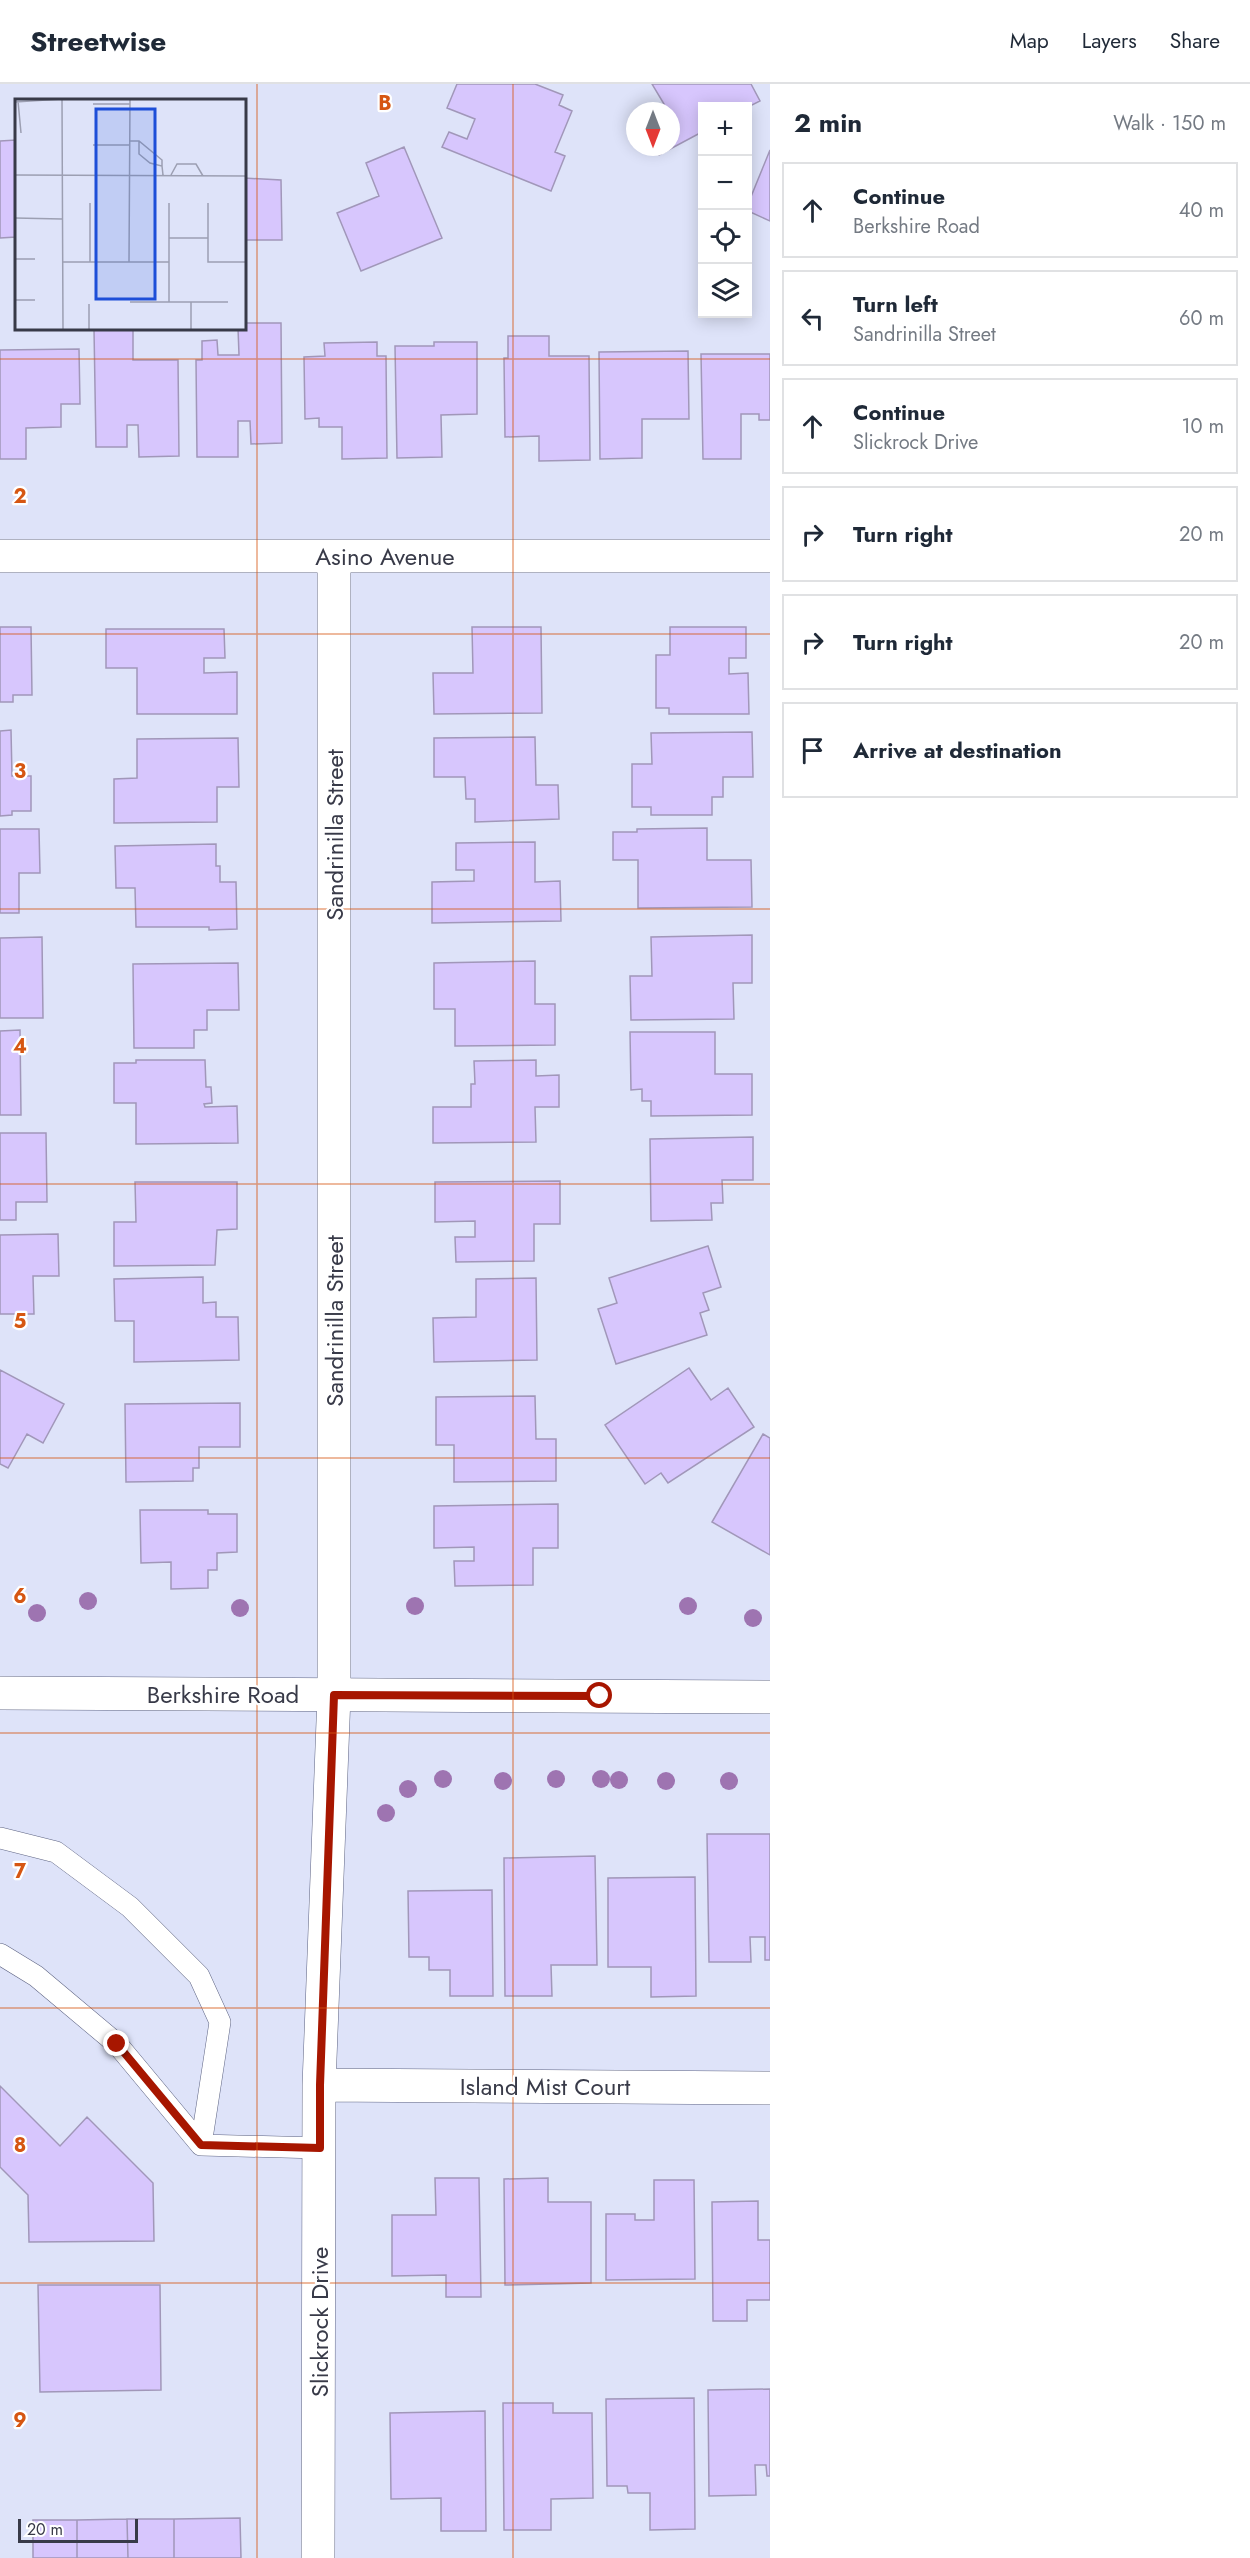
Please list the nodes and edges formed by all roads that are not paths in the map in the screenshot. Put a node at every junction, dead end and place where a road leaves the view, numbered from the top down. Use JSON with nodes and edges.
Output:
{"nodes":[{"id":1,"x":0,"y":556,"type":"edge"},
{"id":2,"x":334,"y":556,"type":"junction"},
{"id":3,"x":770,"y":556,"type":"edge"},
{"id":4,"x":0,"y":1694,"type":"edge"},
{"id":5,"x":334,"y":1695,"type":"junction"},
{"id":6,"x":770,"y":1697,"type":"edge"},
{"id":7,"x":0,"y":1838,"type":"edge"},
{"id":8,"x":0,"y":1954,"type":"edge"},
{"id":9,"x":320,"y":2085,"type":"junction"},
{"id":10,"x":770,"y":2088,"type":"edge"},
{"id":11,"x":201,"y":2145,"type":"junction"},
{"id":12,"x":320,"y":2148,"type":"junction"},
{"id":13,"x":318,"y":2558,"type":"edge"}],
"edges":[{"from":1,"to":2,"type":"street","name":"Asino Avenue"},
{"from":2,"to":3,"type":"street","name":"Asino Avenue"},
{"from":2,"to":5,"type":"street","name":"Sandrinilla Street"},
{"from":4,"to":5,"type":"street","name":"Berkshire Road"},
{"from":5,"to":6,"type":"street","name":"Berkshire Road"},
{"from":5,"to":9,"type":"street","name":"Sandrinilla Street"},
{"from":7,"to":11,"type":"lane"},
{"from":8,"to":11,"type":"lane"},
{"from":9,"to":10,"type":"street","name":"Island Mist Court"},
{"from":9,"to":12,"type":"street","name":"Slickrock Drive"},
{"from":11,"to":12,"type":"lane"},
{"from":12,"to":13,"type":"street","name":"Slickrock Drive"}]}
